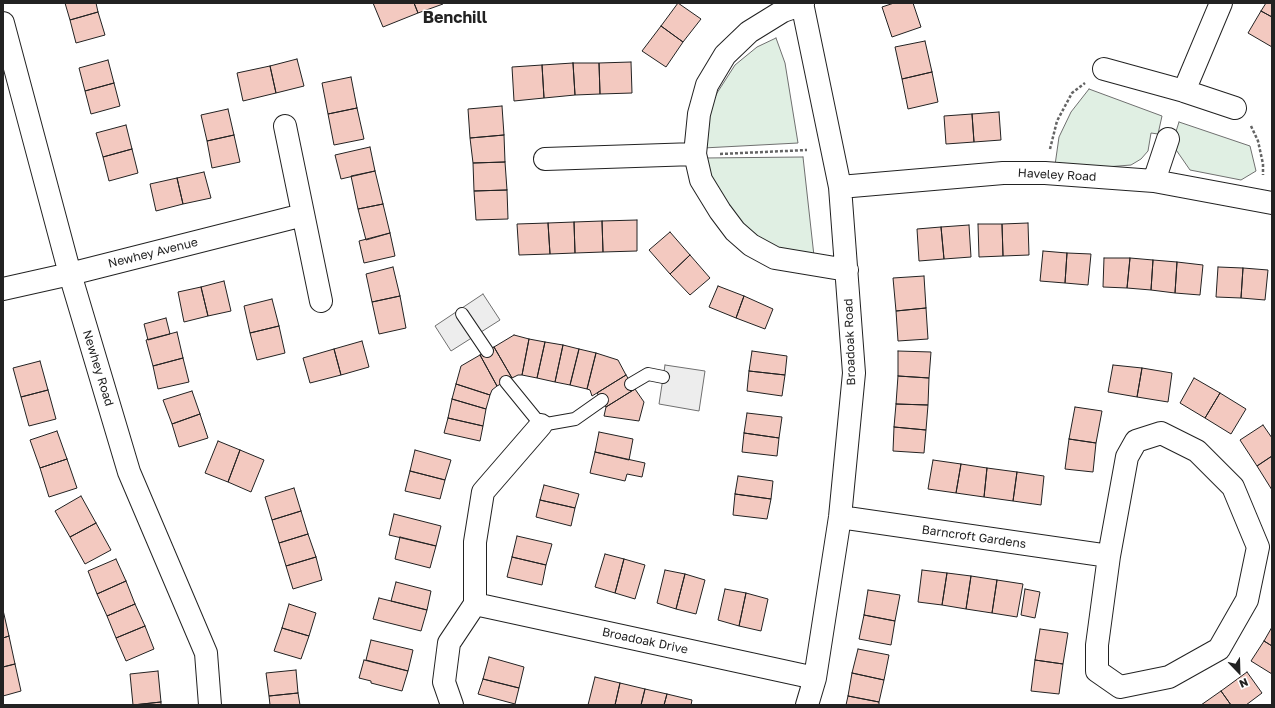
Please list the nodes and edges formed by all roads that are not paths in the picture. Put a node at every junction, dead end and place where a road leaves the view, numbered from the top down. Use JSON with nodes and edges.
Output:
{"nodes":[{"id":1,"x":1221,"y":3,"type":"edge"},
{"id":2,"x":802,"y":4,"type":"edge"},
{"id":3,"x":3,"y":23,"type":"edge"},
{"id":4,"x":1104,"y":69,"type":"road end"},
{"id":5,"x":1184,"y":91,"type":"junction"},
{"id":6,"x":1235,"y":108,"type":"road end"},
{"id":7,"x":285,"y":126,"type":"dead end"},
{"id":8,"x":1168,"y":139,"type":"dead end"},
{"id":9,"x":695,"y":154,"type":"junction"},
{"id":10,"x":545,"y":159,"type":"dead end"},
{"id":11,"x":1154,"y":181,"type":"junction"},
{"id":12,"x":840,"y":187,"type":"junction"},
{"id":13,"x":1266,"y":202,"type":"edge"},
{"id":14,"x":303,"y":215,"type":"junction"},
{"id":15,"x":847,"y":270,"type":"junction"},
{"id":16,"x":70,"y":274,"type":"junction"},
{"id":17,"x":3,"y":289,"type":"edge"},
{"id":18,"x":321,"y":301,"type":"dead end"},
{"id":19,"x":462,"y":314,"type":"dead end"},
{"id":20,"x":487,"y":351,"type":"dead end"},
{"id":21,"x":663,"y":377,"type":"dead end"},
{"id":22,"x":506,"y":382,"type":"dead end"},
{"id":23,"x":631,"y":384,"type":"dead end"},
{"id":24,"x":602,"y":400,"type":"dead end"},
{"id":25,"x":541,"y":425,"type":"junction"},
{"id":26,"x":840,"y":517,"type":"junction"},
{"id":27,"x":1108,"y":556,"type":"junction"},
{"id":28,"x":475,"y":604,"type":"junction"},
{"id":29,"x":815,"y":678,"type":"junction"},
{"id":30,"x":210,"y":705,"type":"edge"},
{"id":31,"x":452,"y":705,"type":"edge"},
{"id":32,"x":807,"y":705,"type":"edge"}],
"edges":[{"from":1,"to":5,"type":"street"},
{"from":2,"to":9,"type":"street"},
{"from":2,"to":12,"type":"street","name":"Broadoak Road"},
{"from":3,"to":16,"type":"street","name":"Newhey Road"},
{"from":4,"to":5,"type":"street"},
{"from":5,"to":6,"type":"street"},
{"from":7,"to":14,"type":"street"},
{"from":8,"to":11,"type":"street"},
{"from":9,"to":10,"type":"street"},
{"from":9,"to":15,"type":"street"},
{"from":11,"to":12,"type":"street","name":"Haveley Road"},
{"from":11,"to":13,"type":"street","name":"Haveley Road"},
{"from":12,"to":15,"type":"street","name":"Broadoak Road"},
{"from":14,"to":16,"type":"street","name":"Newhey Avenue"},
{"from":14,"to":18,"type":"street"},
{"from":15,"to":26,"type":"street","name":"Broadoak Road"},
{"from":16,"to":17,"type":"street","name":"Newhey Avenue"},
{"from":16,"to":30,"type":"street","name":"Newhey Road"},
{"from":19,"to":20,"type":"lane"},
{"from":21,"to":23,"type":"lane"},
{"from":22,"to":25,"type":"lane"},
{"from":24,"to":25,"type":"lane"},
{"from":25,"to":28,"type":"street"},
{"from":26,"to":27,"type":"street","name":"Barncroft Gardens"},
{"from":26,"to":29,"type":"street","name":"Broadoak Road"},
{"from":27,"to":27,"type":"street"},
{"from":28,"to":29,"type":"street","name":"Broadoak Drive"},
{"from":28,"to":31,"type":"street"},
{"from":29,"to":32,"type":"street","name":"Broadoak Road"}]}
